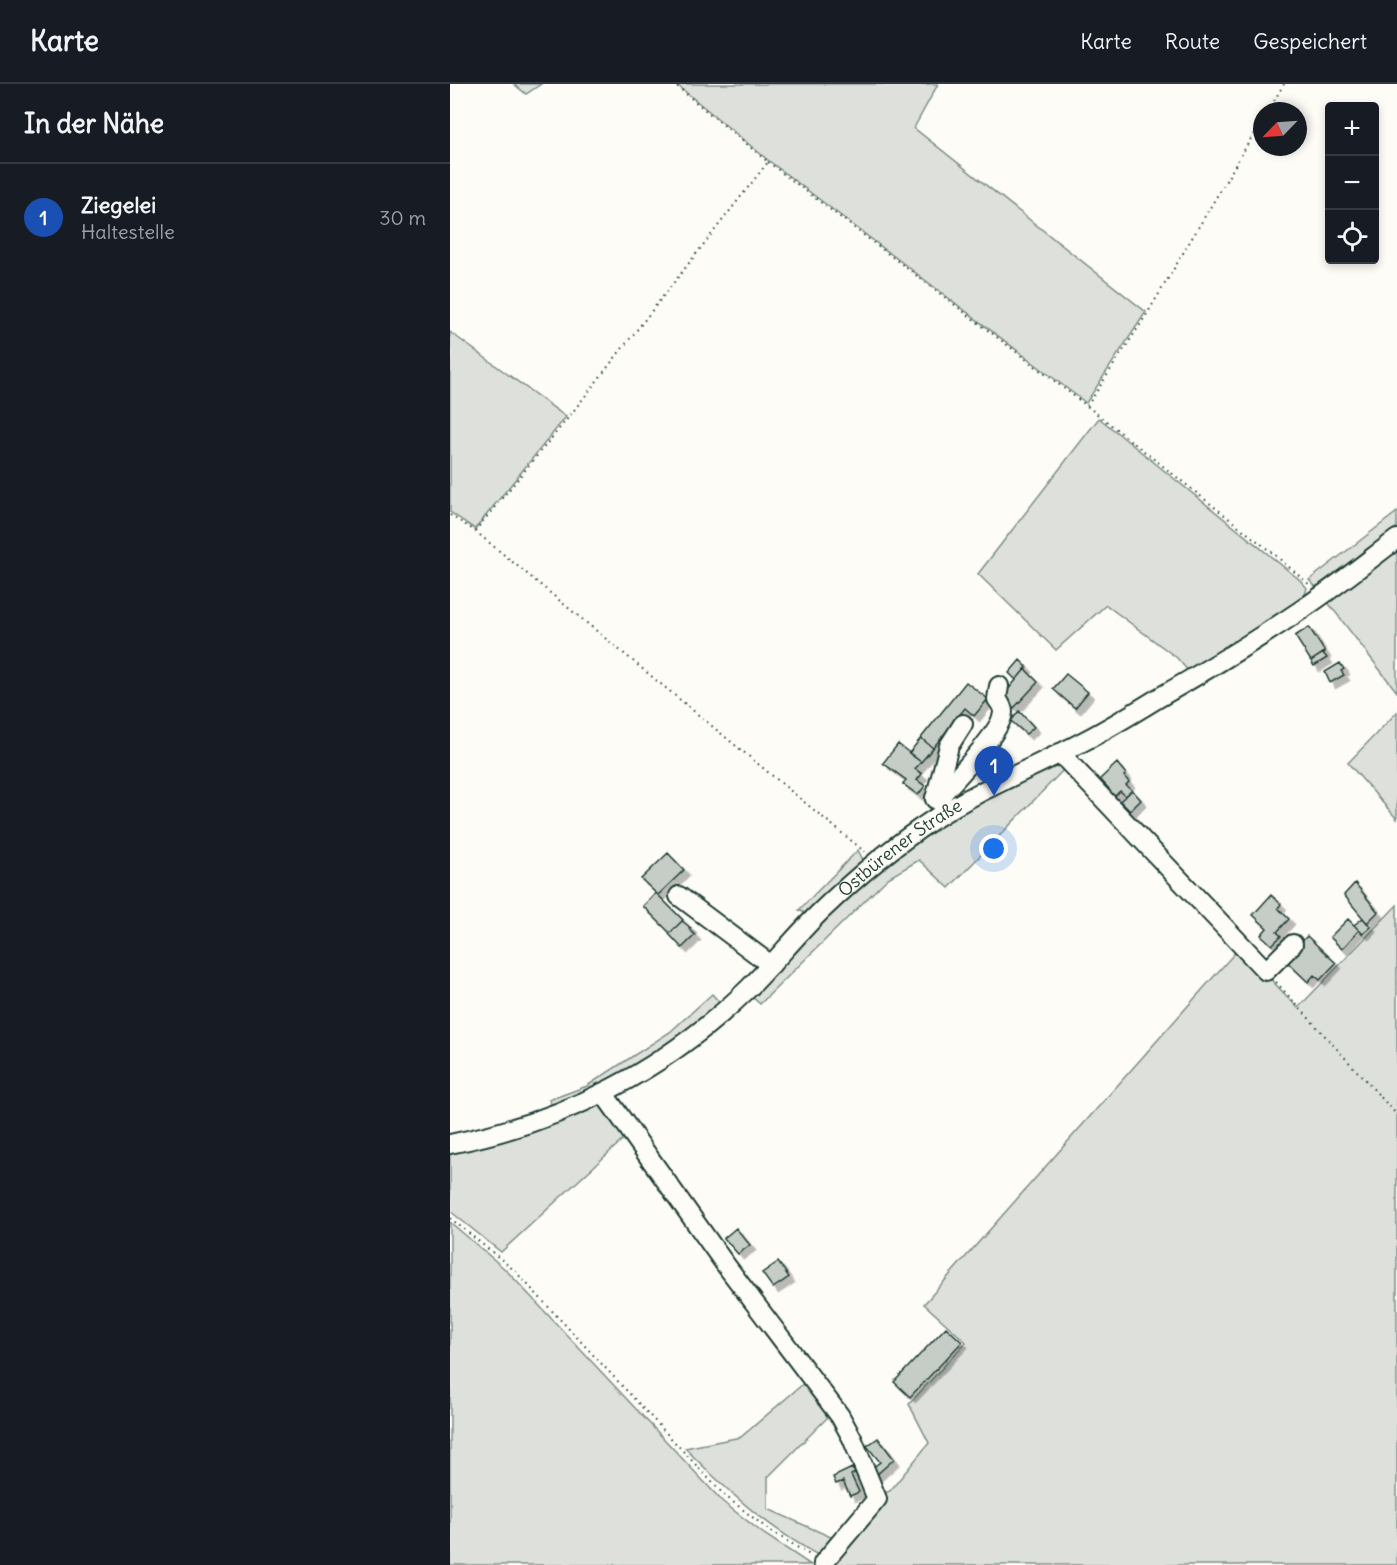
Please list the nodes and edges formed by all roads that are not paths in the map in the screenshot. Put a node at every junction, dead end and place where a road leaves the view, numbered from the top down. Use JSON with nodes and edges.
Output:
{"nodes":[{"id":1,"x":1397,"y":539,"type":"edge"},
{"id":2,"x":999,"y":686,"type":"dead end"},
{"id":3,"x":963,"y":724,"type":"dead end"},
{"id":4,"x":1060,"y":753,"type":"junction"},
{"id":5,"x":935,"y":798,"type":"junction"},
{"id":6,"x":935,"y":818,"type":"junction"},
{"id":7,"x":679,"y":896,"type":"dead end"},
{"id":8,"x":1293,"y":944,"type":"dead end"},
{"id":9,"x":771,"y":965,"type":"junction"},
{"id":10,"x":604,"y":1094,"type":"junction"},
{"id":11,"x":450,"y":1144,"type":"edge"},
{"id":12,"x":823,"y":1563,"type":"road end"}],
"edges":[{"from":1,"to":4,"type":"street","name":"Ostbürener Straße"},
{"from":2,"to":5,"type":"street"},
{"from":3,"to":5,"type":"street"},
{"from":4,"to":6,"type":"street","name":"Ostbürener Straße"},
{"from":4,"to":8,"type":"street"},
{"from":5,"to":6,"type":"street"},
{"from":6,"to":9,"type":"street","name":"Ostbürener Straße"},
{"from":7,"to":9,"type":"street"},
{"from":9,"to":10,"type":"street","name":"Ostbürener Straße"},
{"from":10,"to":11,"type":"street","name":"Ostbürener Straße"},
{"from":10,"to":12,"type":"street"}]}
